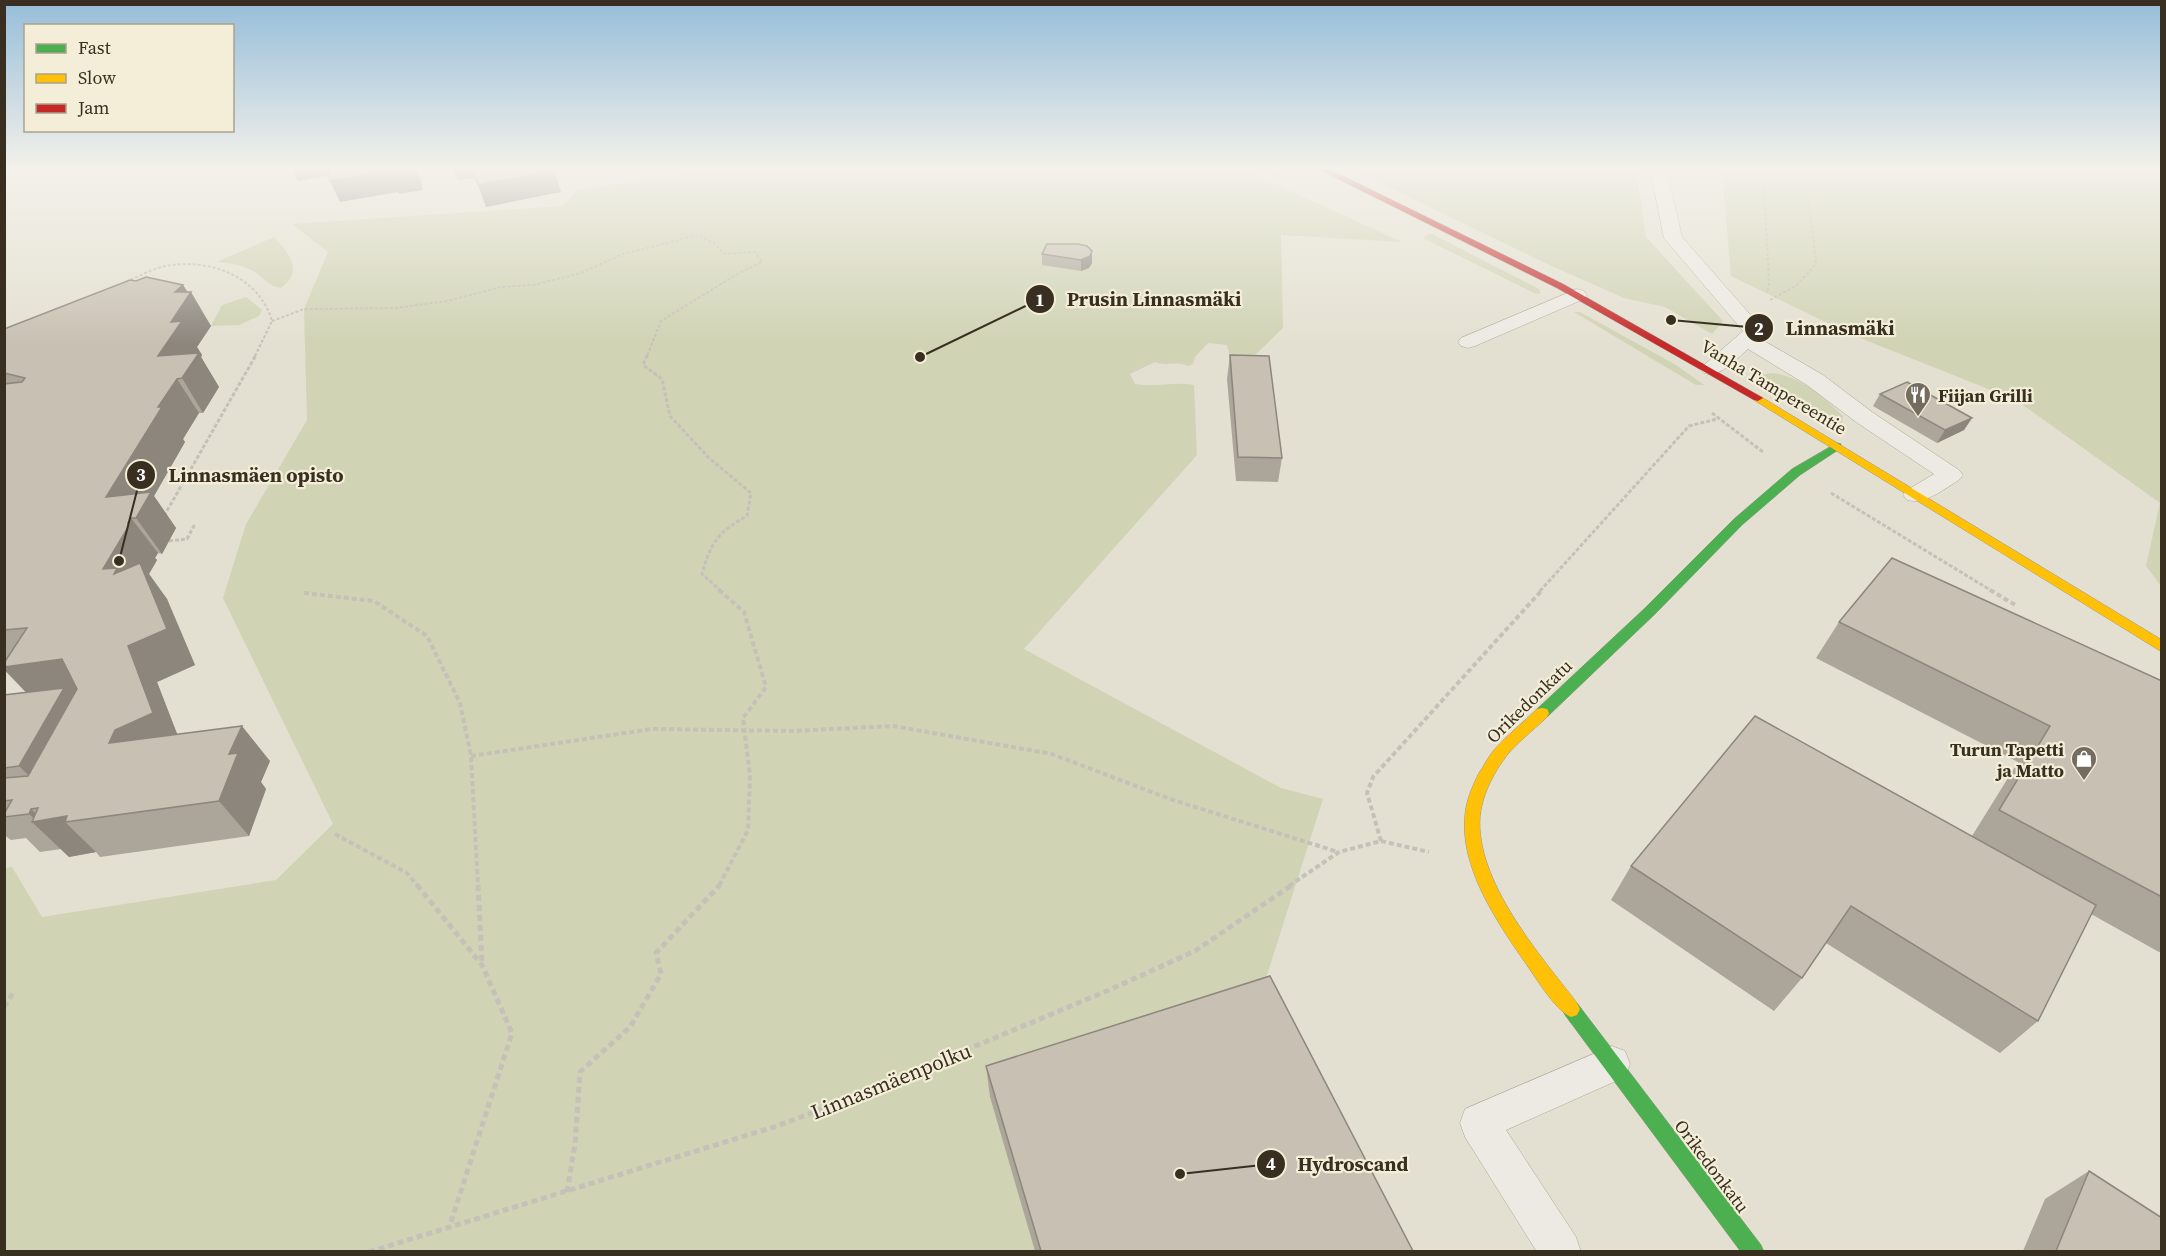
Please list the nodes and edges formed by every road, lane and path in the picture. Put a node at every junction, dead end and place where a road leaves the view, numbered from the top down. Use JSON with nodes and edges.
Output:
{"nodes":[{"id":1,"x":1444,"y":227,"type":"edge"},
{"id":2,"x":1670,"y":227,"type":"edge"},
{"id":3,"x":1766,"y":227,"type":"edge"},
{"id":4,"x":1812,"y":227,"type":"edge"},
{"id":5,"x":123,"y":283,"type":"edge"},
{"id":6,"x":1577,"y":295,"type":"junction"},
{"id":7,"x":272,"y":321,"type":"junction"},
{"id":8,"x":1748,"y":339,"type":"junction"},
{"id":9,"x":1468,"y":342,"type":"dead end"},
{"id":10,"x":1711,"y":369,"type":"junction"},
{"id":11,"x":1706,"y":406,"type":"dead end"},
{"id":12,"x":1717,"y":419,"type":"junction"},
{"id":13,"x":1837,"y":446,"type":"junction"},
{"id":14,"x":1796,"y":472,"type":"junction"},
{"id":15,"x":1915,"y":495,"type":"junction"},
{"id":16,"x":162,"y":520,"type":"dead end"},
{"id":17,"x":195,"y":524,"type":"dead end"},
{"id":18,"x":169,"y":541,"type":"dead end"},
{"id":19,"x":304,"y":593,"type":"dead end"},
{"id":20,"x":2025,"y":611,"type":"dead end"},
{"id":21,"x":2162,"y":647,"type":"edge"},
{"id":22,"x":745,"y":730,"type":"junction"},
{"id":23,"x":471,"y":756,"type":"junction"},
{"id":24,"x":335,"y":834,"type":"dead end"},
{"id":25,"x":1339,"y":852,"type":"junction"},
{"id":26,"x":482,"y":965,"type":"junction"},
{"id":27,"x":13,"y":993,"type":"dead end"},
{"id":28,"x":4,"y":1007,"type":"edge"},
{"id":29,"x":1612,"y":1064,"type":"junction"},
{"id":30,"x":567,"y":1192,"type":"junction"},
{"id":31,"x":449,"y":1228,"type":"junction"},
{"id":32,"x":369,"y":1251,"type":"edge"},
{"id":33,"x":1561,"y":1251,"type":"edge"},
{"id":34,"x":1754,"y":1251,"type":"edge"}],
"edges":[{"from":1,"to":6,"type":"main road","name":"Vanha Tampereentie"},
{"from":2,"to":8,"type":"lane"},
{"from":3,"to":4,"type":"path"},
{"from":5,"to":7,"type":"path"},
{"from":6,"to":9,"type":"lane"},
{"from":6,"to":10,"type":"main road","name":"Vanha Tampereentie"},
{"from":7,"to":16,"type":"path"},
{"from":7,"to":22,"type":"path"},
{"from":8,"to":10,"type":"lane"},
{"from":8,"to":15,"type":"lane"},
{"from":10,"to":13,"type":"main road","name":"Vanha Tampereentie"},
{"from":11,"to":12,"type":"path"},
{"from":12,"to":14,"type":"path"},
{"from":12,"to":25,"type":"path","name":"Linnasmäenpolku"},
{"from":13,"to":14,"type":"main road","name":"Orikedonkatu"},
{"from":13,"to":15,"type":"main road","name":"Vanha Tampereentie"},
{"from":14,"to":20,"type":"path"},
{"from":14,"to":29,"type":"main road","name":"Orikedonkatu"},
{"from":15,"to":21,"type":"main road","name":"Vanha Tampereentie"},
{"from":17,"to":18,"type":"path"},
{"from":19,"to":23,"type":"path"},
{"from":22,"to":23,"type":"path"},
{"from":22,"to":25,"type":"path"},
{"from":22,"to":30,"type":"path"},
{"from":23,"to":26,"type":"path"},
{"from":24,"to":26,"type":"path"},
{"from":25,"to":30,"type":"path","name":"Linnasmäenpolku"},
{"from":26,"to":31,"type":"path"},
{"from":27,"to":28,"type":"path"},
{"from":29,"to":33,"type":"lane"},
{"from":29,"to":34,"type":"main road","name":"Orikedonkatu"},
{"from":30,"to":31,"type":"path","name":"Linnasmäenpolku"},
{"from":31,"to":32,"type":"path","name":"Linnasmäenpolku"}]}
